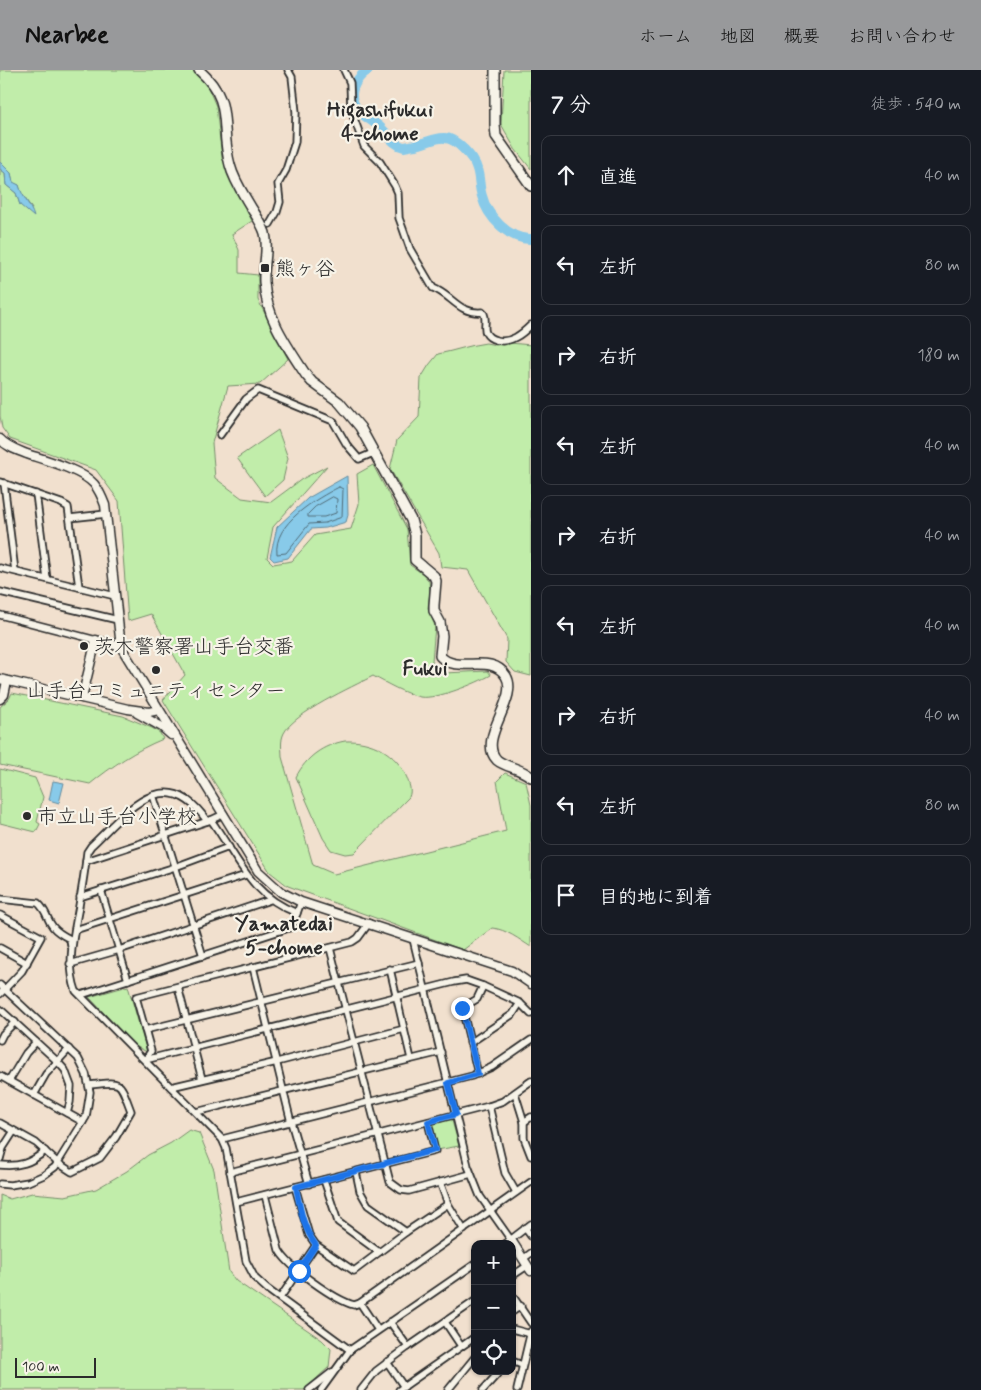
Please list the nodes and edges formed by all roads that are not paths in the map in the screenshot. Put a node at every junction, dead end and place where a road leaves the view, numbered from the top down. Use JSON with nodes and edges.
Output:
{"nodes":[{"id":1,"x":199,"y":70,"type":"edge"},
{"id":2,"x":288,"y":70,"type":"edge"},
{"id":3,"x":344,"y":70,"type":"edge"},
{"id":4,"x":495,"y":70,"type":"edge"},
{"id":5,"x":531,"y":186,"type":"edge"},
{"id":6,"x":270,"y":224,"type":"dead end"},
{"id":7,"x":531,"y":324,"type":"edge"},
{"id":8,"x":220,"y":435,"type":"dead end"},
{"id":9,"x":0,"y":439,"type":"edge"},
{"id":10,"x":373,"y":453,"type":"junction"},
{"id":11,"x":2,"y":482,"type":"edge"},
{"id":12,"x":36,"y":494,"type":"junction"},
{"id":13,"x":106,"y":514,"type":"junction"},
{"id":14,"x":70,"y":518,"type":"junction"},
{"id":15,"x":0,"y":568,"type":"edge"},
{"id":16,"x":15,"y":571,"type":"junction"},
{"id":17,"x":47,"y":579,"type":"junction"},
{"id":18,"x":79,"y":587,"type":"junction"},
{"id":19,"x":0,"y":592,"type":"edge"},
{"id":20,"x":115,"y":596,"type":"junction"},
{"id":21,"x":0,"y":615,"type":"edge"},
{"id":22,"x":118,"y":620,"type":"junction"},
{"id":23,"x":96,"y":640,"type":"junction"},
{"id":24,"x":121,"y":647,"type":"junction"},
{"id":25,"x":4,"y":680,"type":"edge"},
{"id":26,"x":82,"y":698,"type":"junction"},
{"id":27,"x":0,"y":699,"type":"edge"},
{"id":28,"x":128,"y":709,"type":"junction"},
{"id":29,"x":159,"y":710,"type":"junction"},
{"id":30,"x":177,"y":741,"type":"junction"},
{"id":31,"x":531,"y":777,"type":"edge"},
{"id":32,"x":153,"y":795,"type":"junction"},
{"id":33,"x":224,"y":814,"type":"junction"},
{"id":34,"x":209,"y":820,"type":"junction"},
{"id":35,"x":165,"y":836,"type":"junction"},
{"id":36,"x":229,"y":848,"type":"junction"},
{"id":37,"x":86,"y":862,"type":"junction"},
{"id":38,"x":176,"y":867,"type":"junction"},
{"id":39,"x":246,"y":875,"type":"junction"},
{"id":40,"x":101,"y":890,"type":"junction"},
{"id":41,"x":185,"y":895,"type":"junction"},
{"id":42,"x":80,"y":897,"type":"junction"},
{"id":43,"x":0,"y":899,"type":"edge"},
{"id":44,"x":270,"y":900,"type":"junction"},
{"id":45,"x":301,"y":902,"type":"junction"},
{"id":46,"x":297,"y":913,"type":"junction"},
{"id":47,"x":0,"y":915,"type":"edge"},
{"id":48,"x":109,"y":919,"type":"junction"},
{"id":49,"x":369,"y":923,"type":"junction"},
{"id":50,"x":194,"y":924,"type":"junction"},
{"id":51,"x":75,"y":930,"type":"junction"},
{"id":52,"x":413,"y":939,"type":"junction"},
{"id":53,"x":0,"y":948,"type":"edge"},
{"id":54,"x":72,"y":948,"type":"junction"},
{"id":55,"x":330,"y":948,"type":"junction"},
{"id":56,"x":119,"y":950,"type":"junction"},
{"id":57,"x":203,"y":956,"type":"junction"},
{"id":58,"x":419,"y":963,"type":"junction"},
{"id":59,"x":27,"y":964,"type":"junction"},
{"id":60,"x":70,"y":964,"type":"junction"},
{"id":61,"x":253,"y":967,"type":"junction"},
{"id":62,"x":390,"y":969,"type":"junction"},
{"id":63,"x":128,"y":980,"type":"junction"},
{"id":64,"x":338,"y":981,"type":"junction"},
{"id":65,"x":531,"y":984,"type":"edge"},
{"id":66,"x":483,"y":986,"type":"junction"},
{"id":67,"x":2,"y":987,"type":"edge"},
{"id":68,"x":178,"y":987,"type":"junction"},
{"id":69,"x":424,"y":988,"type":"junction"},
{"id":70,"x":0,"y":994,"type":"edge"},
{"id":71,"x":81,"y":996,"type":"junction"},
{"id":72,"x":397,"y":996,"type":"junction"},
{"id":73,"x":262,"y":1001,"type":"junction"},
{"id":74,"x":520,"y":1002,"type":"junction"},
{"id":75,"x":345,"y":1008,"type":"junction"},
{"id":76,"x":0,"y":1009,"type":"edge"},
{"id":77,"x":531,"y":1014,"type":"edge"},
{"id":78,"x":186,"y":1020,"type":"junction"},
{"id":79,"x":15,"y":1022,"type":"junction"},
{"id":80,"x":269,"y":1027,"type":"junction"},
{"id":81,"x":404,"y":1028,"type":"junction"},
{"id":82,"x":145,"y":1030,"type":"junction"},
{"id":83,"x":0,"y":1040,"type":"edge"},
{"id":84,"x":531,"y":1040,"type":"edge"},
{"id":85,"x":36,"y":1042,"type":"junction"},
{"id":86,"x":353,"y":1042,"type":"junction"},
{"id":87,"x":470,"y":1043,"type":"junction"},
{"id":88,"x":194,"y":1048,"type":"junction"},
{"id":89,"x":69,"y":1049,"type":"junction"},
{"id":90,"x":440,"y":1052,"type":"junction"},
{"id":91,"x":411,"y":1059,"type":"junction"},
{"id":92,"x":145,"y":1060,"type":"junction"},
{"id":93,"x":57,"y":1061,"type":"junction"},
{"id":94,"x":277,"y":1062,"type":"junction"},
{"id":95,"x":361,"y":1072,"type":"junction"},
{"id":96,"x":478,"y":1074,"type":"junction"},
{"id":97,"x":0,"y":1076,"type":"edge"},
{"id":98,"x":202,"y":1080,"type":"junction"},
{"id":99,"x":9,"y":1081,"type":"junction"},
{"id":100,"x":531,"y":1081,"type":"edge"},
{"id":101,"x":448,"y":1083,"type":"junction"},
{"id":102,"x":90,"y":1085,"type":"junction"},
{"id":103,"x":171,"y":1087,"type":"junction"},
{"id":104,"x":284,"y":1091,"type":"junction"},
{"id":105,"x":515,"y":1093,"type":"junction"},
{"id":106,"x":34,"y":1095,"type":"junction"},
{"id":107,"x":370,"y":1102,"type":"junction"},
{"id":108,"x":489,"y":1106,"type":"junction"},
{"id":109,"x":196,"y":1112,"type":"junction"},
{"id":110,"x":67,"y":1113,"type":"junction"},
{"id":111,"x":456,"y":1114,"type":"junction"},
{"id":112,"x":531,"y":1117,"type":"edge"},
{"id":113,"x":83,"y":1122,"type":"junction"},
{"id":114,"x":291,"y":1122,"type":"junction"},
{"id":115,"x":428,"y":1122,"type":"junction"},
{"id":116,"x":524,"y":1122,"type":"junction"},
{"id":117,"x":0,"y":1123,"type":"edge"},
{"id":118,"x":14,"y":1131,"type":"junction"},
{"id":119,"x":377,"y":1134,"type":"junction"},
{"id":120,"x":222,"y":1139,"type":"junction"},
{"id":121,"x":45,"y":1151,"type":"junction"},
{"id":122,"x":300,"y":1154,"type":"junction"},
{"id":123,"x":531,"y":1156,"type":"edge"},
{"id":124,"x":0,"y":1159,"type":"edge"},
{"id":125,"x":58,"y":1163,"type":"junction"},
{"id":126,"x":385,"y":1164,"type":"junction"},
{"id":127,"x":0,"y":1165,"type":"edge"},
{"id":128,"x":230,"y":1172,"type":"junction"},
{"id":129,"x":356,"y":1172,"type":"junction"},
{"id":130,"x":470,"y":1174,"type":"junction"},
{"id":131,"x":324,"y":1180,"type":"junction"},
{"id":132,"x":440,"y":1182,"type":"junction"},
{"id":133,"x":531,"y":1182,"type":"edge"},
{"id":134,"x":0,"y":1184,"type":"edge"},
{"id":135,"x":309,"y":1184,"type":"junction"},
{"id":136,"x":296,"y":1187,"type":"junction"},
{"id":137,"x":516,"y":1192,"type":"junction"},
{"id":138,"x":265,"y":1195,"type":"junction"},
{"id":139,"x":236,"y":1202,"type":"junction"},
{"id":140,"x":448,"y":1204,"type":"junction"},
{"id":141,"x":490,"y":1210,"type":"junction"},
{"id":142,"x":531,"y":1224,"type":"edge"},
{"id":143,"x":525,"y":1228,"type":"junction"},
{"id":144,"x":464,"y":1230,"type":"junction"},
{"id":145,"x":406,"y":1232,"type":"junction"},
{"id":146,"x":531,"y":1236,"type":"edge"},
{"id":147,"x":507,"y":1240,"type":"edge"},
{"id":148,"x":510,"y":1240,"type":"edge"},
{"id":149,"x":316,"y":1245,"type":"junction"},
{"id":150,"x":379,"y":1252,"type":"junction"},
{"id":151,"x":516,"y":1252,"type":"edge"},
{"id":152,"x":531,"y":1253,"type":"edge"},
{"id":153,"x":527,"y":1265,"type":"edge"},
{"id":154,"x":471,"y":1267,"type":"edge"},
{"id":155,"x":299,"y":1271,"type":"junction"},
{"id":156,"x":516,"y":1273,"type":"edge"},
{"id":157,"x":280,"y":1298,"type":"junction"},
{"id":158,"x":516,"y":1300,"type":"edge"},
{"id":159,"x":360,"y":1303,"type":"junction"},
{"id":160,"x":471,"y":1304,"type":"edge"},
{"id":161,"x":521,"y":1306,"type":"junction"},
{"id":162,"x":516,"y":1309,"type":"edge"},
{"id":163,"x":390,"y":1322,"type":"junction"},
{"id":164,"x":445,"y":1322,"type":"junction"},
{"id":165,"x":531,"y":1323,"type":"edge"},
{"id":166,"x":378,"y":1330,"type":"junction"},
{"id":167,"x":516,"y":1330,"type":"edge"},
{"id":168,"x":531,"y":1333,"type":"edge"},
{"id":169,"x":471,"y":1340,"type":"edge"},
{"id":170,"x":461,"y":1346,"type":"junction"},
{"id":171,"x":408,"y":1347,"type":"junction"},
{"id":172,"x":350,"y":1350,"type":"junction"},
{"id":173,"x":387,"y":1362,"type":"junction"},
{"id":174,"x":471,"y":1363,"type":"edge"},
{"id":175,"x":516,"y":1363,"type":"edge"},
{"id":176,"x":522,"y":1365,"type":"junction"},
{"id":177,"x":336,"y":1370,"type":"junction"},
{"id":178,"x":496,"y":1375,"type":"edge"},
{"id":179,"x":490,"y":1382,"type":"junction"},
{"id":180,"x":401,"y":1388,"type":"edge"},
{"id":181,"x":309,"y":1390,"type":"edge"},
{"id":182,"x":321,"y":1390,"type":"edge"},
{"id":183,"x":361,"y":1390,"type":"edge"},
{"id":184,"x":448,"y":1390,"type":"edge"},
{"id":185,"x":483,"y":1390,"type":"edge"},
{"id":186,"x":489,"y":1390,"type":"edge"},
{"id":187,"x":517,"y":1390,"type":"edge"}],
"edges":[{"from":1,"to":10,"type":"main road"},
{"from":2,"to":6,"type":"street"},
{"from":3,"to":7,"type":"street"},
{"from":4,"to":5,"type":"main road"},
{"from":8,"to":10,"type":"street"},
{"from":9,"to":13,"type":"street"},
{"from":10,"to":31,"type":"main road"},
{"from":11,"to":12,"type":"street"},
{"from":11,"to":16,"type":"street"},
{"from":12,"to":14,"type":"street"},
{"from":12,"to":17,"type":"street"},
{"from":13,"to":14,"type":"street"},
{"from":13,"to":20,"type":"street"},
{"from":14,"to":18,"type":"street"},
{"from":15,"to":16,"type":"street"},
{"from":16,"to":17,"type":"street"},
{"from":17,"to":18,"type":"street"},
{"from":18,"to":20,"type":"street"},
{"from":19,"to":22,"type":"street"},
{"from":20,"to":22,"type":"street"},
{"from":21,"to":23,"type":"street"},
{"from":22,"to":24,"type":"street"},
{"from":23,"to":24,"type":"street"},
{"from":23,"to":26,"type":"street"},
{"from":24,"to":29,"type":"street"},
{"from":25,"to":26,"type":"street"},
{"from":25,"to":27,"type":"street"},
{"from":26,"to":28,"type":"street"},
{"from":28,"to":29,"type":"street"},
{"from":28,"to":30,"type":"street"},
{"from":29,"to":30,"type":"street"},
{"from":30,"to":33,"type":"street"},
{"from":32,"to":34,"type":"street"},
{"from":32,"to":35,"type":"street"},
{"from":32,"to":37,"type":"street"},
{"from":33,"to":34,"type":"street"},
{"from":33,"to":45,"type":"street"},
{"from":34,"to":35,"type":"street"},
{"from":34,"to":36,"type":"street"},
{"from":35,"to":37,"type":"street"},
{"from":35,"to":38,"type":"street"},
{"from":36,"to":38,"type":"street"},
{"from":36,"to":39,"type":"street"},
{"from":37,"to":42,"type":"street"},
{"from":38,"to":40,"type":"street"},
{"from":38,"to":41,"type":"street"},
{"from":39,"to":41,"type":"street"},
{"from":39,"to":44,"type":"street"},
{"from":40,"to":42,"type":"street"},
{"from":40,"to":48,"type":"street"},
{"from":41,"to":48,"type":"street"},
{"from":41,"to":50,"type":"street"},
{"from":42,"to":51,"type":"street"},
{"from":43,"to":54,"type":"street"},
{"from":44,"to":46,"type":"street"},
{"from":44,"to":50,"type":"street"},
{"from":45,"to":46,"type":"street"},
{"from":45,"to":49,"type":"street"},
{"from":46,"to":57,"type":"street"},
{"from":47,"to":59,"type":"street"},
{"from":48,"to":51,"type":"street"},
{"from":48,"to":56,"type":"street"},
{"from":49,"to":52,"type":"street"},
{"from":49,"to":55,"type":"street"},
{"from":50,"to":56,"type":"street"},
{"from":50,"to":57,"type":"street"},
{"from":51,"to":54,"type":"street"},
{"from":52,"to":58,"type":"street"},
{"from":52,"to":65,"type":"street"},
{"from":53,"to":59,"type":"street"},
{"from":54,"to":60,"type":"street"},
{"from":55,"to":61,"type":"street"},
{"from":55,"to":64,"type":"street"},
{"from":56,"to":60,"type":"street"},
{"from":56,"to":63,"type":"street"},
{"from":57,"to":63,"type":"street"},
{"from":58,"to":62,"type":"street"},
{"from":58,"to":69,"type":"street"},
{"from":59,"to":67,"type":"street"},
{"from":60,"to":71,"type":"street"},
{"from":61,"to":68,"type":"street"},
{"from":61,"to":73,"type":"street"},
{"from":62,"to":64,"type":"street"},
{"from":62,"to":72,"type":"street"},
{"from":63,"to":71,"type":"street"},
{"from":64,"to":73,"type":"street"},
{"from":64,"to":75,"type":"street"},
{"from":66,"to":69,"type":"street"},
{"from":66,"to":74,"type":"street"},
{"from":66,"to":87,"type":"street"},
{"from":67,"to":70,"type":"street"},
{"from":67,"to":89,"type":"street"},
{"from":68,"to":78,"type":"street"},
{"from":68,"to":82,"type":"street"},
{"from":69,"to":72,"type":"street"},
{"from":69,"to":90,"type":"street"},
{"from":71,"to":92,"type":"street"},
{"from":72,"to":75,"type":"street"},
{"from":72,"to":81,"type":"street"},
{"from":73,"to":78,"type":"street"},
{"from":73,"to":80,"type":"street"},
{"from":74,"to":77,"type":"street"},
{"from":74,"to":87,"type":"street"},
{"from":75,"to":80,"type":"street"},
{"from":75,"to":86,"type":"street"},
{"from":76,"to":79,"type":"street"},
{"from":78,"to":82,"type":"street"},
{"from":78,"to":88,"type":"street"},
{"from":79,"to":83,"type":"street"},
{"from":79,"to":85,"type":"street"},
{"from":80,"to":88,"type":"street"},
{"from":80,"to":94,"type":"street"},
{"from":81,"to":86,"type":"street"},
{"from":81,"to":91,"type":"street"},
{"from":82,"to":92,"type":"street"},
{"from":84,"to":96,"type":"street"},
{"from":85,"to":93,"type":"street"},
{"from":85,"to":99,"type":"street"},
{"from":86,"to":94,"type":"street"},
{"from":86,"to":95,"type":"street"},
{"from":87,"to":96,"type":"street"},
{"from":88,"to":92,"type":"street"},
{"from":88,"to":98,"type":"street"},
{"from":89,"to":93,"type":"street"},
{"from":89,"to":102,"type":"street"},
{"from":90,"to":91,"type":"street"},
{"from":90,"to":101,"type":"street"},
{"from":91,"to":95,"type":"street"},
{"from":92,"to":103,"type":"street"},
{"from":93,"to":106,"type":"street"},
{"from":93,"to":110,"type":"street"},
{"from":94,"to":98,"type":"street"},
{"from":94,"to":104,"type":"street"},
{"from":95,"to":104,"type":"street"},
{"from":95,"to":107,"type":"street"},
{"from":96,"to":101,"type":"street"},
{"from":97,"to":99,"type":"street"},
{"from":98,"to":103,"type":"street"},
{"from":99,"to":106,"type":"street"},
{"from":100,"to":105,"type":"street"},
{"from":101,"to":107,"type":"street"},
{"from":101,"to":111,"type":"street"},
{"from":102,"to":113,"type":"street"},
{"from":102,"to":125,"type":"street"},
{"from":103,"to":109,"type":"street"},
{"from":104,"to":109,"type":"street"},
{"from":104,"to":114,"type":"street"},
{"from":105,"to":108,"type":"street"},
{"from":105,"to":116,"type":"street"},
{"from":106,"to":110,"type":"street"},
{"from":107,"to":114,"type":"street"},
{"from":107,"to":119,"type":"street"},
{"from":108,"to":111,"type":"street"},
{"from":108,"to":137,"type":"street"},
{"from":109,"to":120,"type":"street"},
{"from":110,"to":113,"type":"street"},
{"from":111,"to":115,"type":"street"},
{"from":111,"to":130,"type":"street"},
{"from":112,"to":116,"type":"street"},
{"from":113,"to":125,"type":"street"},
{"from":114,"to":120,"type":"street"},
{"from":114,"to":122,"type":"street"},
{"from":115,"to":119,"type":"street"},
{"from":115,"to":126,"type":"street"},
{"from":116,"to":123,"type":"street"},
{"from":117,"to":118,"type":"street"},
{"from":118,"to":121,"type":"street"},
{"from":118,"to":124,"type":"street"},
{"from":119,"to":122,"type":"street"},
{"from":119,"to":126,"type":"street"},
{"from":120,"to":128,"type":"street"},
{"from":121,"to":125,"type":"street"},
{"from":121,"to":127,"type":"street"},
{"from":122,"to":128,"type":"street"},
{"from":122,"to":135,"type":"street"},
{"from":125,"to":134,"type":"street"},
{"from":126,"to":129,"type":"street"},
{"from":126,"to":132,"type":"street"},
{"from":128,"to":139,"type":"street"},
{"from":129,"to":131,"type":"street"},
{"from":129,"to":145,"type":"street"},
{"from":130,"to":132,"type":"street"},
{"from":130,"to":141,"type":"street"},
{"from":131,"to":135,"type":"street"},
{"from":131,"to":150,"type":"street"},
{"from":132,"to":140,"type":"street"},
{"from":133,"to":137,"type":"street"},
{"from":135,"to":136,"type":"street"},
{"from":136,"to":138,"type":"street"},
{"from":136,"to":149,"type":"street"},
{"from":137,"to":141,"type":"street"},
{"from":138,"to":139,"type":"street"},
{"from":138,"to":155,"type":"street"},
{"from":139,"to":157,"type":"street"},
{"from":140,"to":144,"type":"street"},
{"from":140,"to":145,"type":"street"},
{"from":141,"to":144,"type":"street"},
{"from":141,"to":147,"type":"street"},
{"from":142,"to":143,"type":"street"},
{"from":143,"to":146,"type":"street"},
{"from":143,"to":148,"type":"street"},
{"from":144,"to":159,"type":"street"},
{"from":145,"to":150,"type":"street"},
{"from":149,"to":150,"type":"street"},
{"from":149,"to":155,"type":"street"},
{"from":151,"to":153,"type":"street"},
{"from":152,"to":153,"type":"street"},
{"from":153,"to":156,"type":"street"},
{"from":154,"to":163,"type":"street"},
{"from":155,"to":157,"type":"street"},
{"from":155,"to":159,"type":"street"},
{"from":157,"to":172,"type":"street"},
{"from":158,"to":161,"type":"street"},
{"from":159,"to":166,"type":"street"},
{"from":160,"to":164,"type":"street"},
{"from":161,"to":162,"type":"street"},
{"from":161,"to":165,"type":"street"},
{"from":163,"to":166,"type":"street"},
{"from":163,"to":171,"type":"street"},
{"from":164,"to":170,"type":"street"},
{"from":164,"to":171,"type":"street"},
{"from":166,"to":172,"type":"street"},
{"from":167,"to":168,"type":"street"},
{"from":168,"to":176,"type":"street"},
{"from":169,"to":170,"type":"street"},
{"from":170,"to":180,"type":"street"},
{"from":171,"to":173,"type":"street"},
{"from":172,"to":177,"type":"street"},
{"from":173,"to":180,"type":"street"},
{"from":173,"to":183,"type":"street"},
{"from":174,"to":184,"type":"street"},
{"from":175,"to":176,"type":"street"},
{"from":176,"to":187,"type":"street"},
{"from":177,"to":181,"type":"street"},
{"from":177,"to":182,"type":"street"},
{"from":178,"to":179,"type":"street"},
{"from":179,"to":185,"type":"street"},
{"from":179,"to":186,"type":"street"}]}
